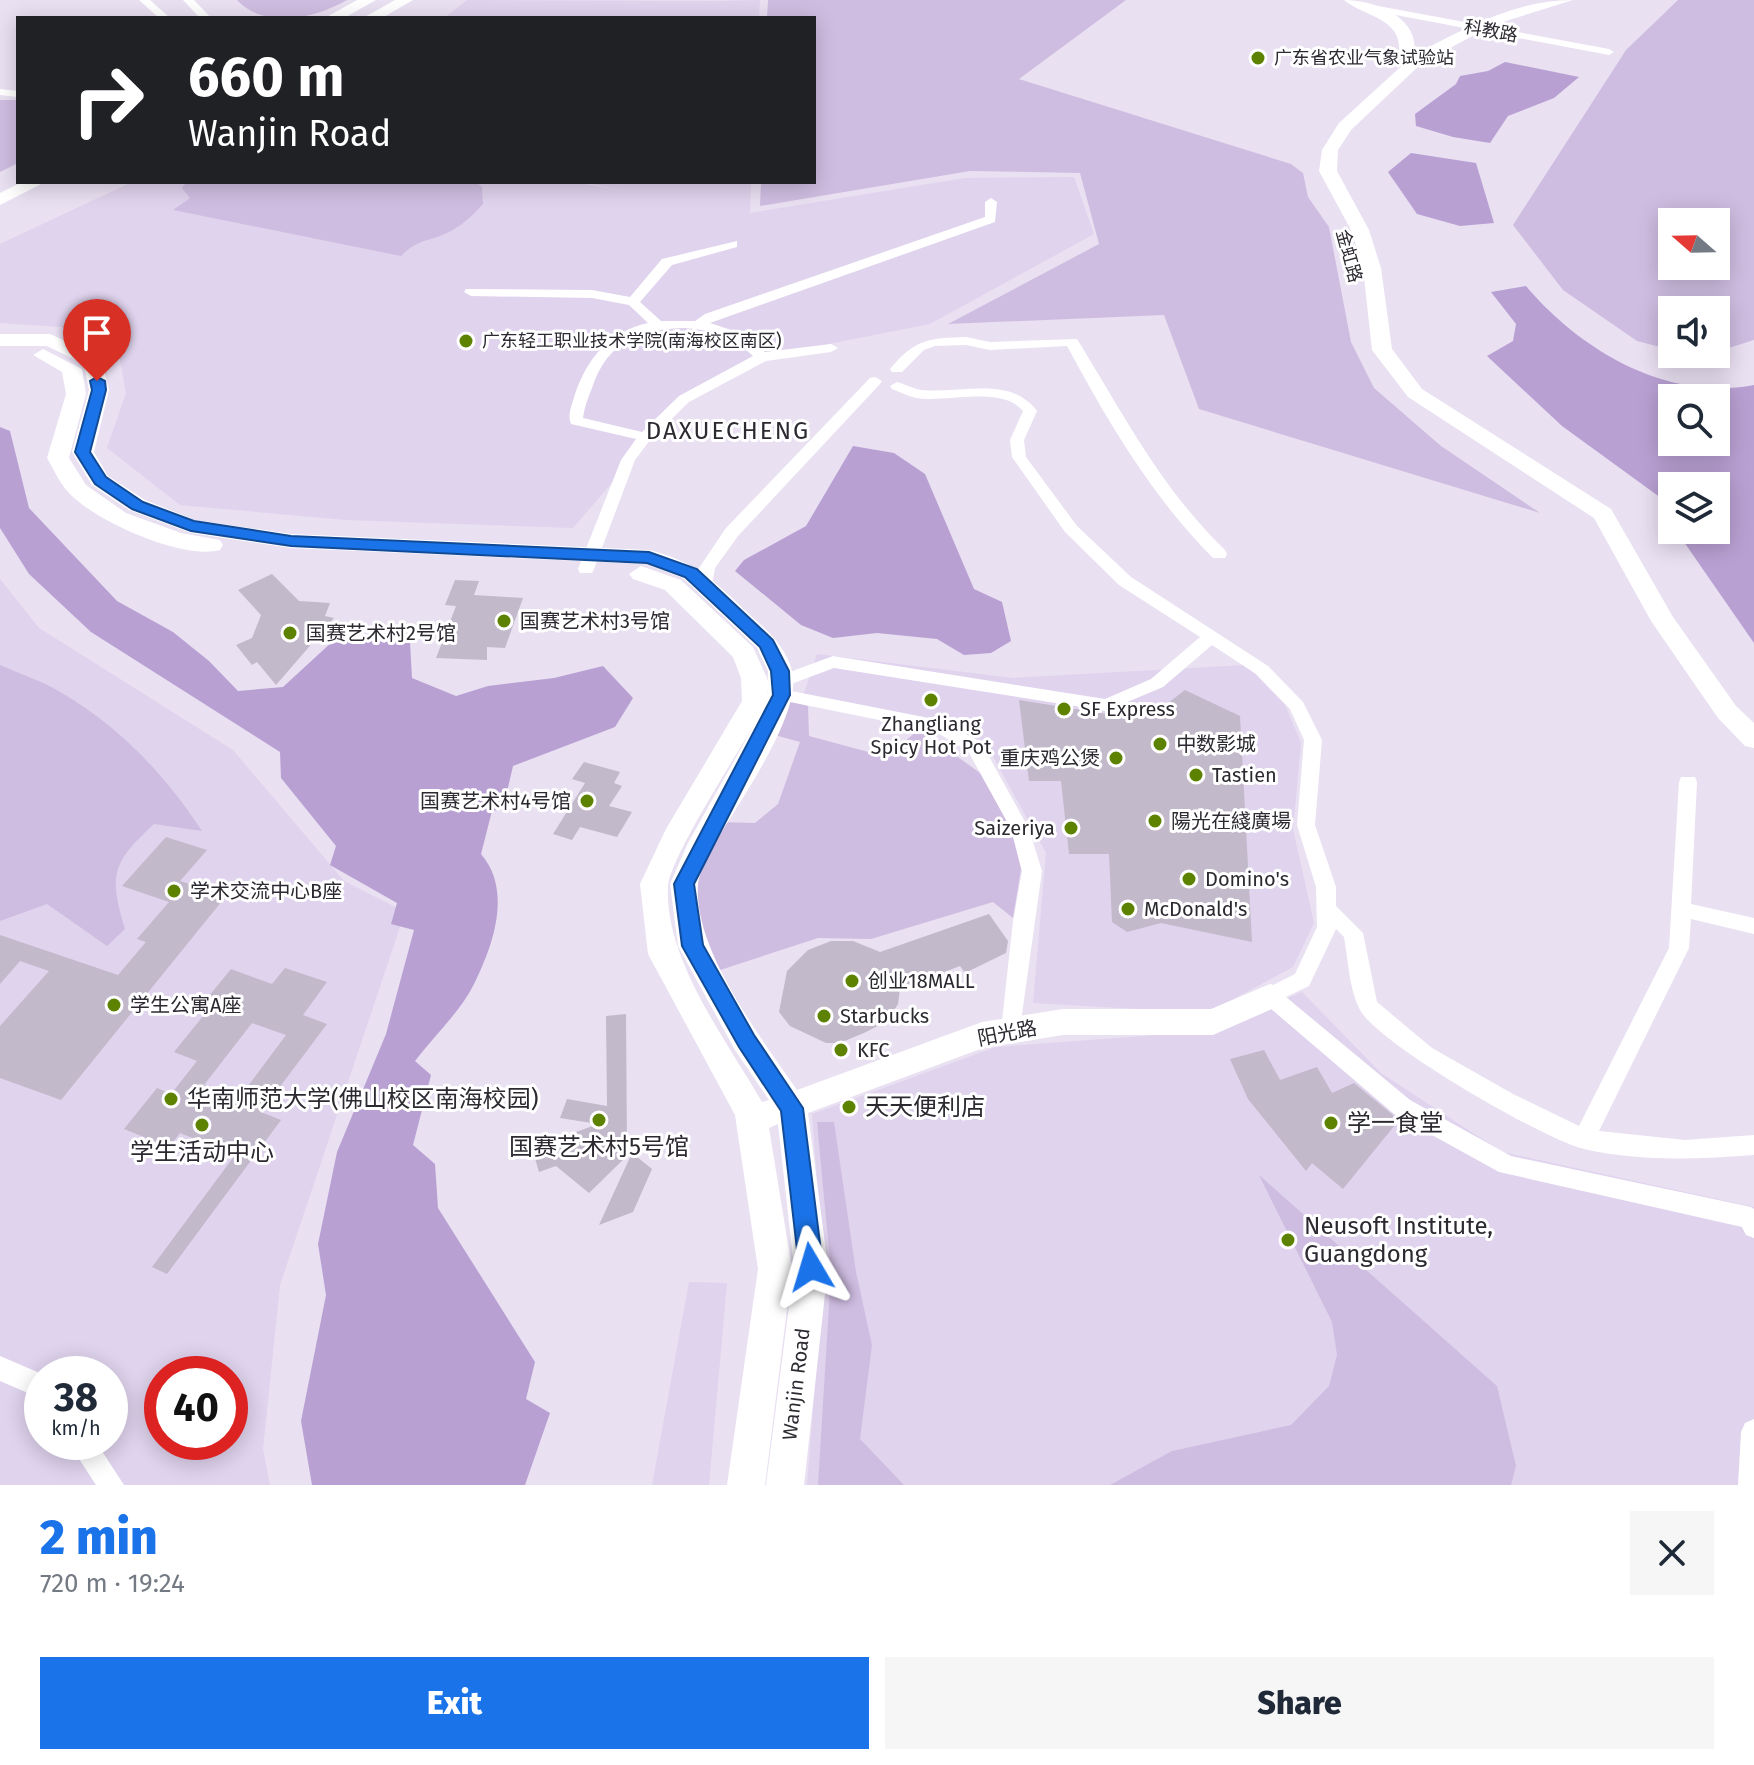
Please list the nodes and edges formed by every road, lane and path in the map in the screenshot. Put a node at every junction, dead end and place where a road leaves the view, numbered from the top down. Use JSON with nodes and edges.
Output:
{"nodes":[{"id":1,"x":144,"y":0,"type":"edge"},
{"id":2,"x":188,"y":0,"type":"edge"},
{"id":3,"x":369,"y":0,"type":"edge"},
{"id":4,"x":406,"y":0,"type":"edge"},
{"id":5,"x":1351,"y":0,"type":"edge"},
{"id":6,"x":1537,"y":0,"type":"edge"},
{"id":7,"x":1566,"y":0,"type":"edge"},
{"id":8,"x":1373,"y":8,"type":"junction"},
{"id":9,"x":163,"y":16,"type":"edge"},
{"id":10,"x":204,"y":16,"type":"edge"},
{"id":11,"x":336,"y":16,"type":"edge"},
{"id":12,"x":374,"y":16,"type":"edge"},
{"id":13,"x":1467,"y":27,"type":"junction"},
{"id":14,"x":1609,"y":52,"type":"dead end"},
{"id":15,"x":1406,"y":57,"type":"junction"},
{"id":16,"x":32,"y":184,"type":"edge"},
{"id":17,"x":0,"y":200,"type":"edge"},
{"id":18,"x":991,"y":202,"type":"dead end"},
{"id":19,"x":733,"y":244,"type":"dead end"},
{"id":20,"x":826,"y":277,"type":"junction"},
{"id":21,"x":838,"y":286,"type":"dead end"},
{"id":22,"x":471,"y":292,"type":"dead end"},
{"id":23,"x":633,"y":302,"type":"junction"},
{"id":24,"x":699,"y":324,"type":"junction"},
{"id":25,"x":659,"y":326,"type":"junction"},
{"id":26,"x":0,"y":340,"type":"edge"},
{"id":27,"x":831,"y":348,"type":"dead end"},
{"id":28,"x":0,"y":352,"type":"edge"},
{"id":29,"x":762,"y":357,"type":"junction"},
{"id":30,"x":897,"y":378,"type":"junction"},
{"id":31,"x":645,"y":437,"type":"junction"},
{"id":32,"x":1603,"y":514,"type":"junction"},
{"id":33,"x":1219,"y":554,"type":"dead end"},
{"id":34,"x":589,"y":561,"type":"junction"},
{"id":35,"x":705,"y":586,"type":"junction"},
{"id":36,"x":1210,"y":638,"type":"junction"},
{"id":37,"x":772,"y":689,"type":"junction"},
{"id":38,"x":1754,"y":739,"type":"edge"},
{"id":39,"x":1688,"y":782,"type":"dead end"},
{"id":40,"x":1327,"y":909,"type":"junction"},
{"id":41,"x":1681,"y":909,"type":"junction"},
{"id":42,"x":1754,"y":926,"type":"edge"},
{"id":43,"x":1270,"y":996,"type":"junction"},
{"id":44,"x":1012,"y":1030,"type":"junction"},
{"id":45,"x":792,"y":1108,"type":"junction"},
{"id":46,"x":752,"y":1120,"type":"junction"},
{"id":47,"x":1584,"y":1139,"type":"junction"},
{"id":48,"x":1754,"y":1145,"type":"edge"},
{"id":49,"x":1754,"y":1227,"type":"edge"},
{"id":50,"x":0,"y":1368,"type":"edge"},
{"id":51,"x":24,"y":1379,"type":"edge"},
{"id":52,"x":1754,"y":1432,"type":"edge"},
{"id":53,"x":94,"y":1460,"type":"edge"},
{"id":54,"x":111,"y":1485,"type":"edge"},
{"id":55,"x":746,"y":1485,"type":"edge"},
{"id":56,"x":785,"y":1485,"type":"edge"},
{"id":57,"x":1751,"y":1485,"type":"edge"}],
"edges":[{"from":1,"to":9,"type":"street"},
{"from":2,"to":10,"type":"street"},
{"from":3,"to":11,"type":"street"},
{"from":4,"to":12,"type":"street"},
{"from":5,"to":8,"type":"street"},
{"from":6,"to":13,"type":"street","name":"金虹路"},
{"from":7,"to":13,"type":"street","name":"金虹路"},
{"from":8,"to":13,"type":"street","name":"科教路"},
{"from":8,"to":15,"type":"street"},
{"from":13,"to":14,"type":"street","name":"科教路"},
{"from":13,"to":15,"type":"street","name":"金虹路"},
{"from":13,"to":32,"type":"street","name":"金虹路"},
{"from":15,"to":32,"type":"street","name":"金虹路"},
{"from":16,"to":17,"type":"street"},
{"from":18,"to":20,"type":"street"},
{"from":19,"to":23,"type":"street"},
{"from":20,"to":21,"type":"street"},
{"from":20,"to":24,"type":"street"},
{"from":22,"to":23,"type":"street"},
{"from":23,"to":25,"type":"street"},
{"from":24,"to":25,"type":"street"},
{"from":24,"to":29,"type":"street"},
{"from":25,"to":31,"type":"street"},
{"from":26,"to":34,"type":"street"},
{"from":27,"to":29,"type":"street"},
{"from":28,"to":34,"type":"street"},
{"from":29,"to":31,"type":"street"},
{"from":30,"to":33,"type":"street"},
{"from":30,"to":35,"type":"street"},
{"from":30,"to":36,"type":"street"},
{"from":31,"to":34,"type":"street"},
{"from":32,"to":38,"type":"street","name":"金虹路"},
{"from":34,"to":35,"type":"street"},
{"from":34,"to":37,"type":"street"},
{"from":35,"to":37,"type":"street"},
{"from":36,"to":37,"type":"street"},
{"from":36,"to":40,"type":"street"},
{"from":37,"to":44,"type":"street"},
{"from":37,"to":45,"type":"street","name":"Wanjin Road"},
{"from":37,"to":46,"type":"street","name":"Wanjin Road"},
{"from":39,"to":41,"type":"street"},
{"from":40,"to":43,"type":"street"},
{"from":40,"to":47,"type":"street"},
{"from":41,"to":42,"type":"street"},
{"from":41,"to":47,"type":"street"},
{"from":43,"to":44,"type":"street","name":"阳光路"},
{"from":43,"to":49,"type":"street"},
{"from":44,"to":45,"type":"street","name":"阳光路"},
{"from":45,"to":46,"type":"street","name":"阳光路"},
{"from":45,"to":56,"type":"street","name":"Wanjin Road"},
{"from":46,"to":55,"type":"street","name":"Wanjin Road"},
{"from":47,"to":48,"type":"street"},
{"from":50,"to":51,"type":"street"},
{"from":52,"to":57,"type":"street"},
{"from":53,"to":54,"type":"street"}]}
